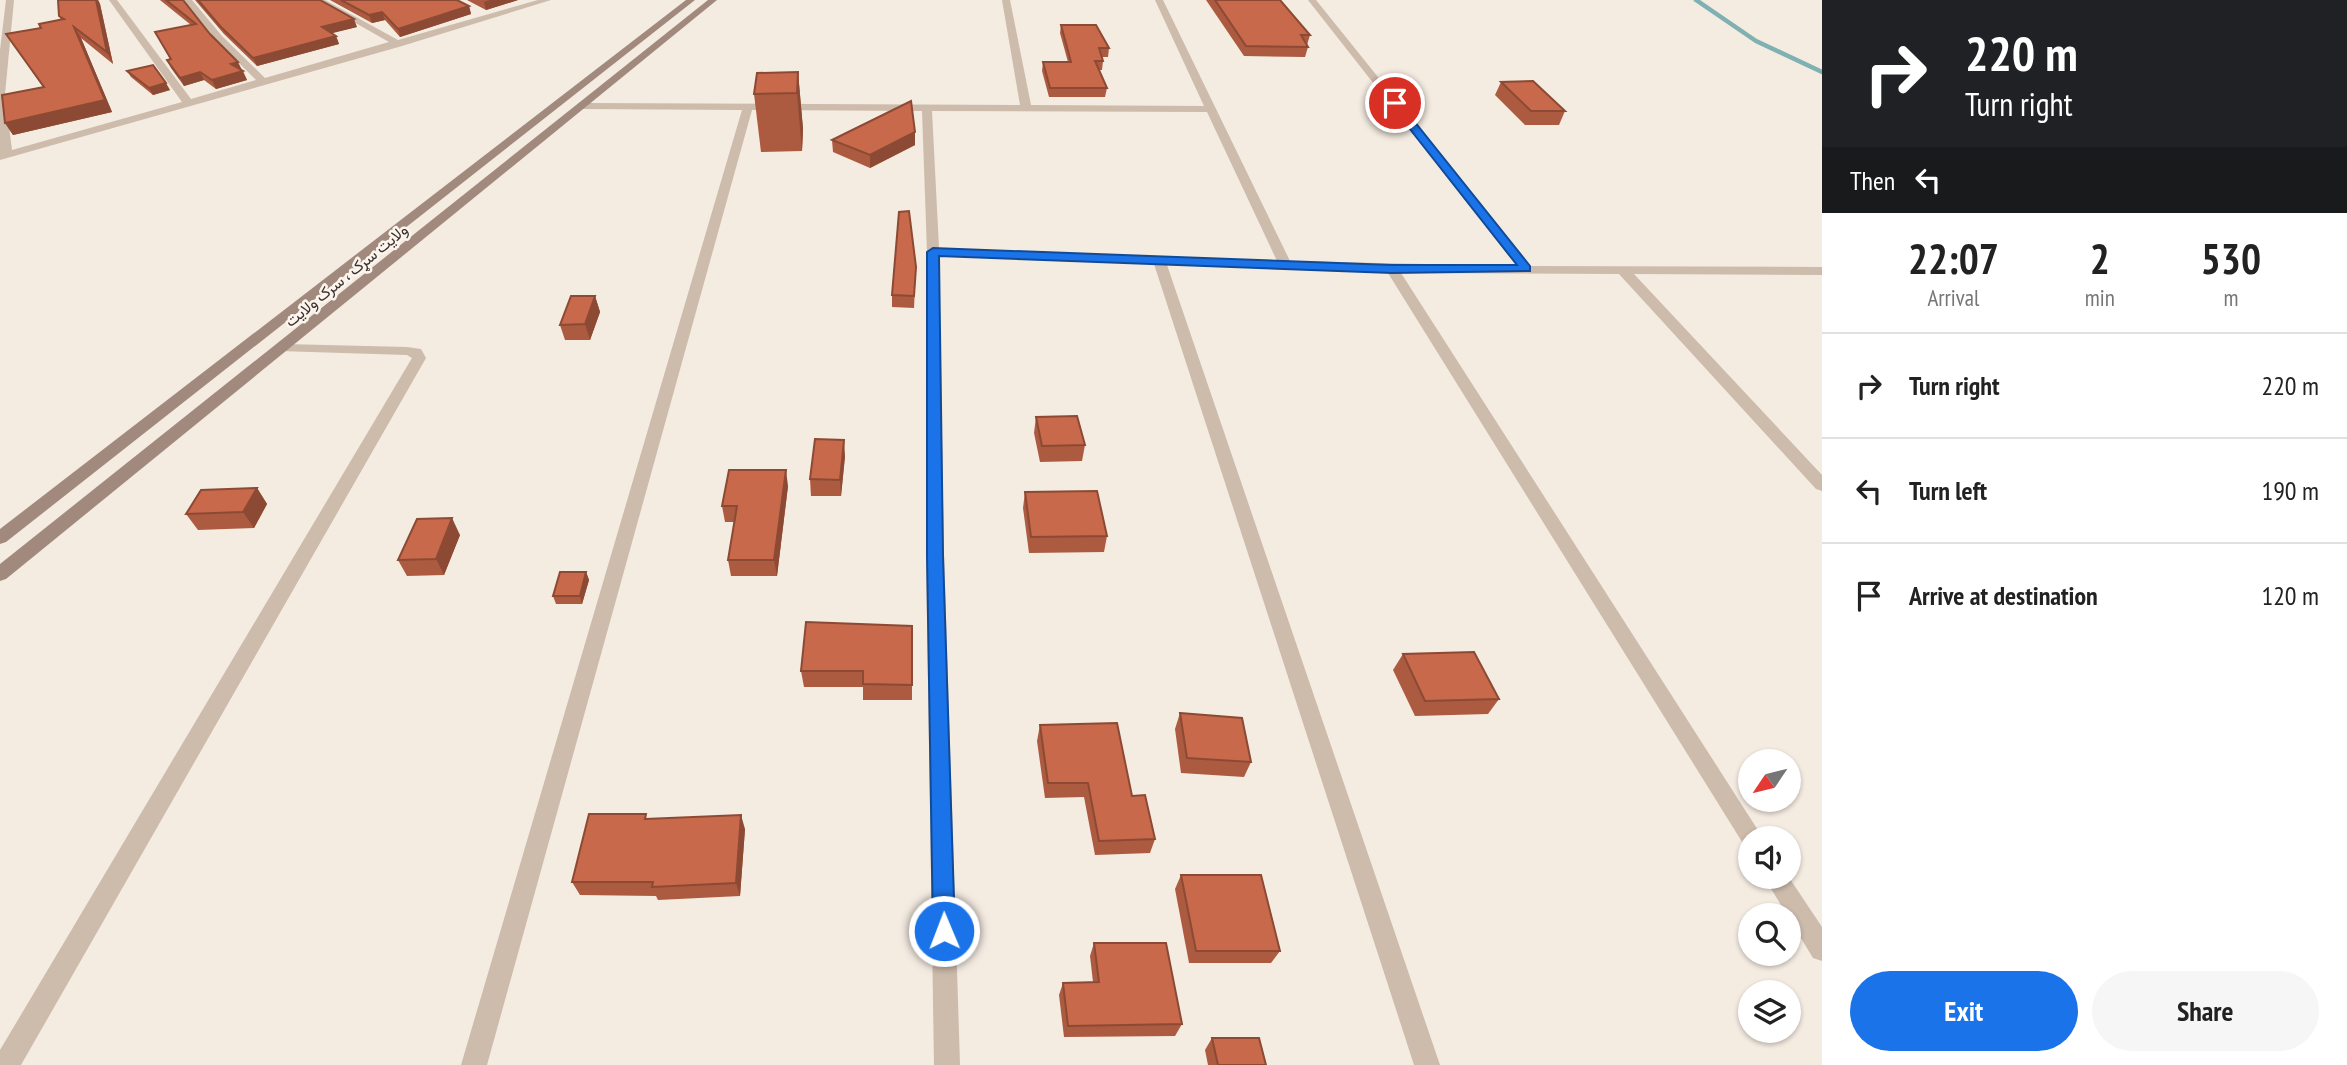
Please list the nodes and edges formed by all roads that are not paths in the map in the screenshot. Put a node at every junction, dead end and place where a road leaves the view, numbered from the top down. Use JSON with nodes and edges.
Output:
{"nodes":[{"id":1,"x":10,"y":0,"type":"edge"},
{"id":2,"x":113,"y":0,"type":"edge"},
{"id":3,"x":188,"y":0,"type":"edge"},
{"id":4,"x":319,"y":0,"type":"edge"},
{"id":5,"x":547,"y":0,"type":"edge"},
{"id":6,"x":691,"y":0,"type":"edge"},
{"id":7,"x":713,"y":0,"type":"edge"},
{"id":8,"x":1006,"y":0,"type":"edge"},
{"id":9,"x":1159,"y":0,"type":"edge"},
{"id":10,"x":1312,"y":0,"type":"edge"},
{"id":11,"x":477,"y":11,"type":"dead end"},
{"id":12,"x":489,"y":17,"type":"junction"},
{"id":13,"x":399,"y":44,"type":"junction"},
{"id":14,"x":263,"y":82,"type":"junction"},
{"id":15,"x":189,"y":103,"type":"junction"},
{"id":16,"x":583,"y":106,"type":"junction"},
{"id":17,"x":748,"y":107,"type":"junction"},
{"id":18,"x":927,"y":108,"type":"junction"},
{"id":19,"x":1026,"y":108,"type":"junction"},
{"id":20,"x":1210,"y":109,"type":"junction"},
{"id":21,"x":3,"y":156,"type":"edge"},
{"id":22,"x":933,"y":252,"type":"junction"},
{"id":23,"x":1160,"y":262,"type":"junction"},
{"id":24,"x":1286,"y":266,"type":"junction"},
{"id":25,"x":1392,"y":269,"type":"junction"},
{"id":26,"x":1526,"y":269,"type":"junction"},
{"id":27,"x":1623,"y":270,"type":"junction"},
{"id":28,"x":1822,"y":271,"type":"edge"},
{"id":29,"x":284,"y":348,"type":"junction"},
{"id":30,"x":1822,"y":485,"type":"edge"},
{"id":31,"x":0,"y":538,"type":"edge"},
{"id":32,"x":0,"y":574,"type":"edge"},
{"id":33,"x":1744,"y":826,"type":"edge"},
{"id":34,"x":1784,"y":889,"type":"edge"},
{"id":35,"x":1822,"y":949,"type":"edge"},
{"id":36,"x":6,"y":1065,"type":"edge"},
{"id":37,"x":474,"y":1065,"type":"edge"},
{"id":38,"x":947,"y":1065,"type":"edge"},
{"id":39,"x":1427,"y":1065,"type":"edge"}],
"edges":[{"from":1,"to":21,"type":"street"},
{"from":2,"to":15,"type":"street"},
{"from":3,"to":14,"type":"street"},
{"from":4,"to":13,"type":"street"},
{"from":5,"to":12,"type":"street"},
{"from":6,"to":31,"type":"main road","name":"ولایت سړک ، سرک ولایت"},
{"from":7,"to":16,"type":"main road","name":"ولایت سړک ، سرک ولایت"},
{"from":8,"to":19,"type":"street"},
{"from":9,"to":20,"type":"street"},
{"from":10,"to":26,"type":"street"},
{"from":11,"to":12,"type":"street"},
{"from":12,"to":13,"type":"street"},
{"from":13,"to":14,"type":"street"},
{"from":14,"to":15,"type":"street"},
{"from":15,"to":21,"type":"street"},
{"from":16,"to":17,"type":"street"},
{"from":16,"to":29,"type":"main road","name":"ولایت سړک ، سرک ولایت"},
{"from":17,"to":18,"type":"street"},
{"from":17,"to":37,"type":"street"},
{"from":18,"to":19,"type":"street"},
{"from":18,"to":22,"type":"street"},
{"from":19,"to":20,"type":"street"},
{"from":20,"to":24,"type":"street"},
{"from":22,"to":23,"type":"street"},
{"from":22,"to":38,"type":"street"},
{"from":23,"to":24,"type":"street"},
{"from":23,"to":39,"type":"street"},
{"from":24,"to":25,"type":"street"},
{"from":25,"to":26,"type":"street"},
{"from":25,"to":33,"type":"street"},
{"from":26,"to":27,"type":"street"},
{"from":27,"to":28,"type":"street"},
{"from":27,"to":30,"type":"street"},
{"from":29,"to":32,"type":"main road","name":"ولایت سړک ، سرک ولایت"},
{"from":29,"to":36,"type":"street"},
{"from":34,"to":35,"type":"street"}]}
